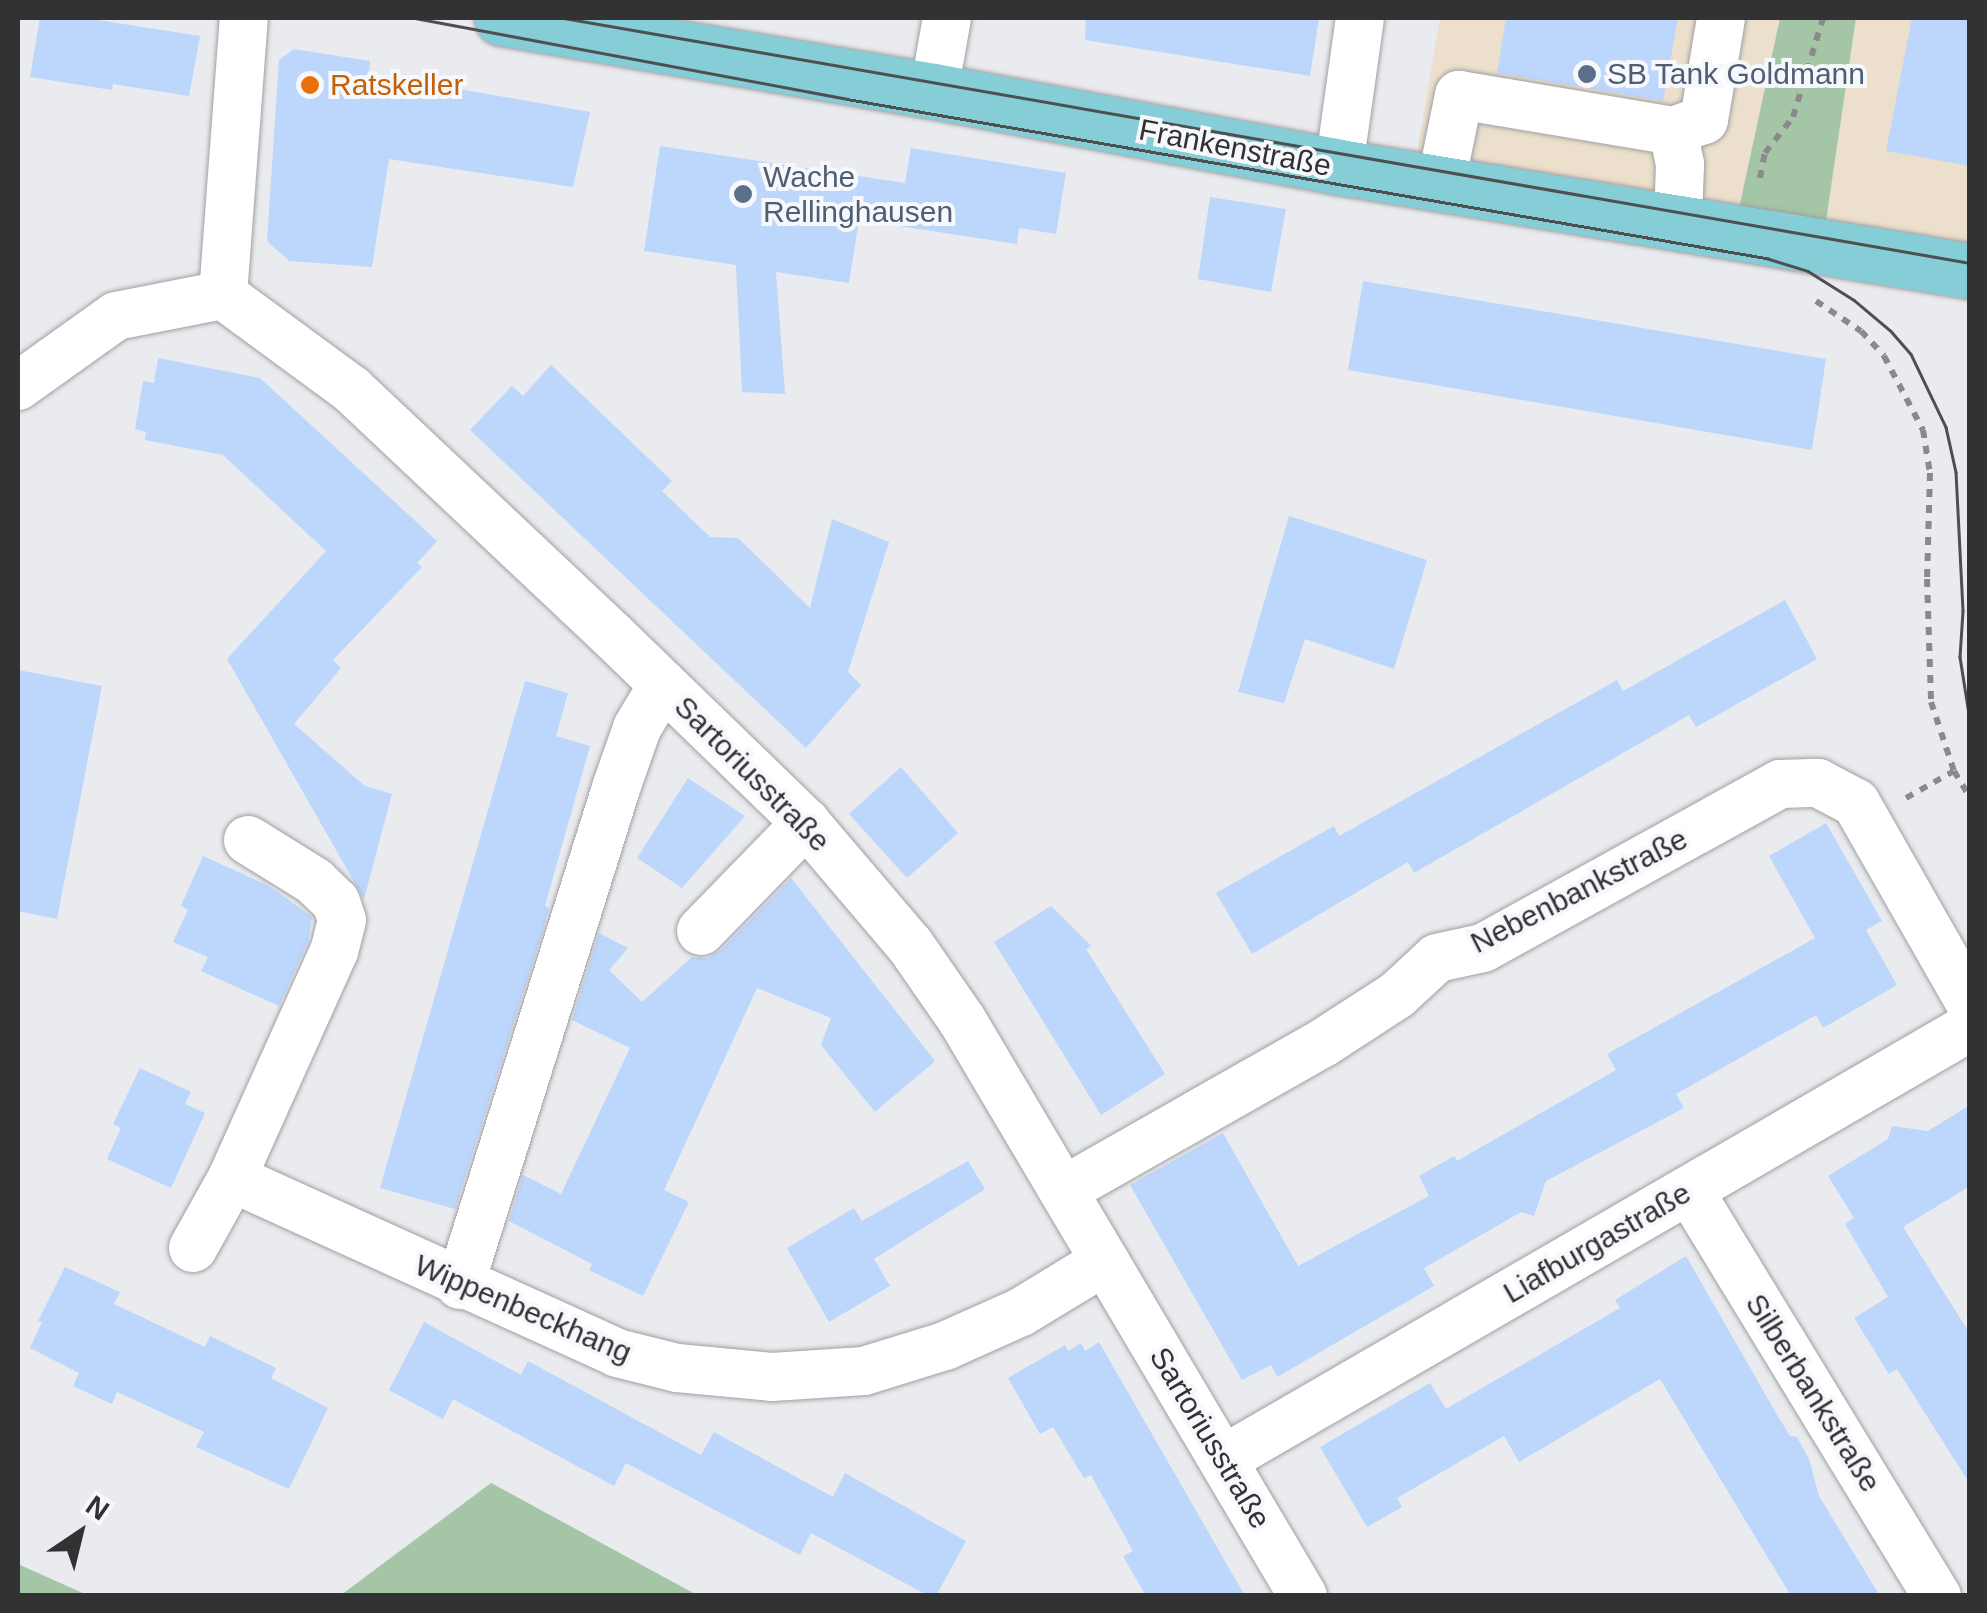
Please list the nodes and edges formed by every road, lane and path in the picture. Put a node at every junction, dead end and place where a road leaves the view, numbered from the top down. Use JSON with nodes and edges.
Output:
{"nodes":[{"id":1,"x":244,"y":18,"type":"edge"},
{"id":2,"x":502,"y":18,"type":"edge"},
{"id":3,"x":947,"y":18,"type":"edge"},
{"id":4,"x":1360,"y":18,"type":"edge"},
{"id":5,"x":1721,"y":18,"type":"edge"},
{"id":6,"x":1823,"y":18,"type":"edge"},
{"id":7,"x":934,"y":91,"type":"junction"},
{"id":8,"x":1673,"y":131,"type":"junction"},
{"id":9,"x":1339,"y":167,"type":"junction"},
{"id":10,"x":1760,"y":178,"type":"dead end"},
{"id":11,"x":1441,"y":183,"type":"junction"},
{"id":12,"x":1678,"y":221,"type":"junction"},
{"id":13,"x":1970,"y":271,"type":"edge"},
{"id":14,"x":223,"y":295,"type":"junction"},
{"id":15,"x":1807,"y":296,"type":"dead end"},
{"id":16,"x":18,"y":386,"type":"edge"},
{"id":17,"x":663,"y":684,"type":"junction"},
{"id":18,"x":1970,"y":798,"type":"edge"},
{"id":19,"x":806,"y":823,"type":"junction"},
{"id":20,"x":248,"y":840,"type":"dead end"},
{"id":21,"x":701,"y":931,"type":"dead end"},
{"id":22,"x":1970,"y":1003,"type":"edge"},
{"id":23,"x":1970,"y":1027,"type":"edge"},
{"id":24,"x":232,"y":1178,"type":"junction"},
{"id":25,"x":1064,"y":1190,"type":"junction"},
{"id":26,"x":1689,"y":1190,"type":"junction"},
{"id":27,"x":193,"y":1248,"type":"dead end"},
{"id":28,"x":1105,"y":1262,"type":"junction"},
{"id":29,"x":460,"y":1285,"type":"junction"},
{"id":30,"x":1224,"y":1459,"type":"junction"},
{"id":31,"x":1304,"y":1596,"type":"edge"},
{"id":32,"x":1937,"y":1596,"type":"edge"}],
"edges":[{"from":1,"to":14,"type":"street"},
{"from":2,"to":7,"type":"main road","name":"Frankenstraße"},
{"from":3,"to":7,"type":"street"},
{"from":4,"to":9,"type":"street"},
{"from":5,"to":8,"type":"street"},
{"from":6,"to":10,"type":"path"},
{"from":7,"to":9,"type":"main road","name":"Frankenstraße"},
{"from":8,"to":11,"type":"street"},
{"from":8,"to":12,"type":"street"},
{"from":9,"to":11,"type":"main road","name":"Frankenstraße"},
{"from":11,"to":12,"type":"main road","name":"Frankenstraße"},
{"from":12,"to":13,"type":"main road","name":"Frankenstraße"},
{"from":14,"to":16,"type":"street"},
{"from":14,"to":17,"type":"street","name":"Sartoriusstraße"},
{"from":15,"to":18,"type":"path"},
{"from":17,"to":19,"type":"street","name":"Sartoriusstraße"},
{"from":17,"to":29,"type":"street"},
{"from":19,"to":21,"type":"street"},
{"from":19,"to":25,"type":"street","name":"Sartoriusstraße"},
{"from":20,"to":24,"type":"street"},
{"from":22,"to":25,"type":"street","name":"Nebenbankstraße"},
{"from":23,"to":26,"type":"street","name":"Liafburgastraße"},
{"from":24,"to":27,"type":"street"},
{"from":24,"to":29,"type":"street","name":"Wippenbeckhang"},
{"from":25,"to":28,"type":"street","name":"Sartoriusstraße"},
{"from":26,"to":30,"type":"street","name":"Liafburgastraße"},
{"from":26,"to":32,"type":"street","name":"Silberbankstraße"},
{"from":28,"to":29,"type":"street","name":"Wippenbeckhang"},
{"from":28,"to":30,"type":"street","name":"Sartoriusstraße"},
{"from":30,"to":31,"type":"street","name":"Sartoriusstraße"}]}
